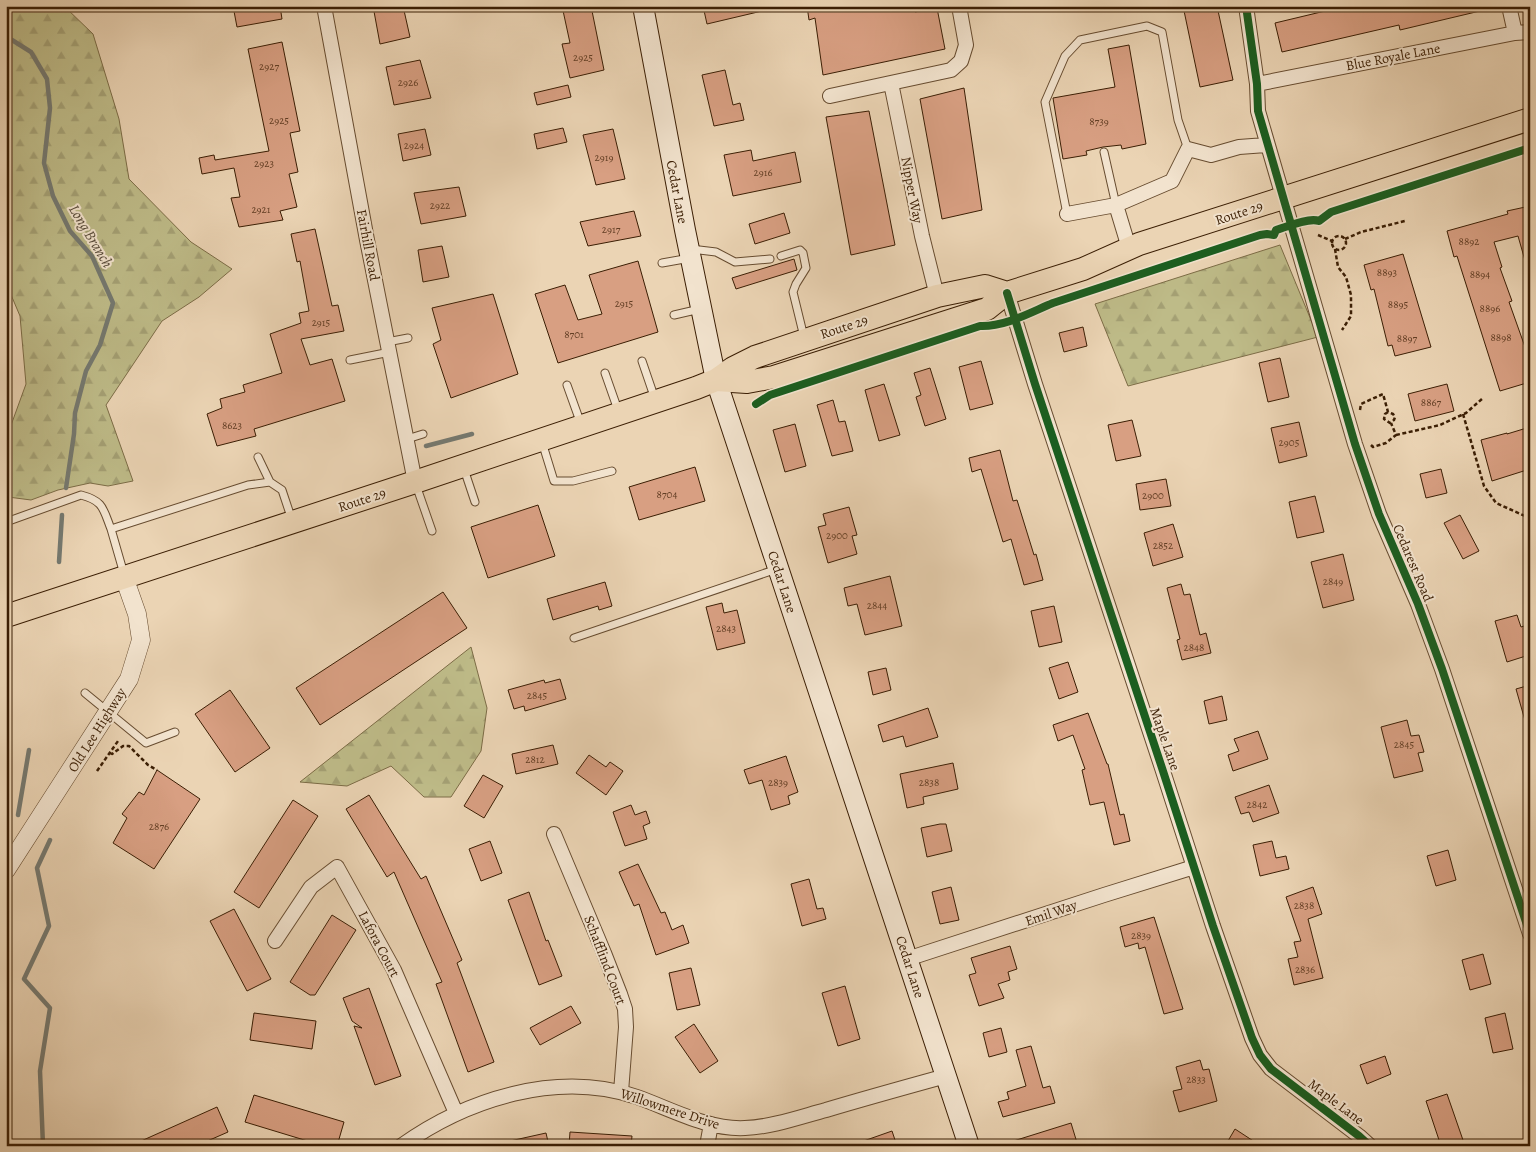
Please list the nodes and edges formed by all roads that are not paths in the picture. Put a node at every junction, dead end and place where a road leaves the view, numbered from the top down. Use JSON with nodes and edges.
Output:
{"nodes":[{"id":1,"x":324,"y":6,"type":"edge"},
{"id":2,"x":642,"y":6,"type":"edge"},
{"id":3,"x":959,"y":6,"type":"edge"},
{"id":4,"x":1246,"y":6,"type":"edge"},
{"id":5,"x":1509,"y":6,"type":"edge"},
{"id":6,"x":1530,"y":32,"type":"edge"},
{"id":7,"x":1515,"y":33,"type":"junction"},
{"id":8,"x":891,"y":83,"type":"junction"},
{"id":9,"x":1257,"y":84,"type":"junction"},
{"id":10,"x":830,"y":96,"type":"dead end"},
{"id":11,"x":1530,"y":119,"type":"edge"},
{"id":12,"x":1266,"y":145,"type":"junction"},
{"id":13,"x":1188,"y":150,"type":"junction"},
{"id":14,"x":1104,"y":152,"type":"dead end"},
{"id":15,"x":1284,"y":198,"type":"junction"},
{"id":16,"x":1116,"y":205,"type":"junction"},
{"id":17,"x":1067,"y":214,"type":"joint"},
{"id":18,"x":1129,"y":248,"type":"junction"},
{"id":19,"x":689,"y":253,"type":"junction"},
{"id":20,"x":781,"y":256,"type":"dead end"},
{"id":21,"x":770,"y":259,"type":"dead end"},
{"id":22,"x":662,"y":263,"type":"dead end"},
{"id":23,"x":1007,"y":293,"type":"junction"},
{"id":24,"x":937,"y":296,"type":"junction"},
{"id":25,"x":701,"y":309,"type":"junction"},
{"id":26,"x":674,"y":315,"type":"dead end"},
{"id":27,"x":408,"y":338,"type":"dead end"},
{"id":28,"x":805,"y":340,"type":"junction"},
{"id":29,"x":388,"y":347,"type":"junction"},
{"id":30,"x":350,"y":360,"type":"dead end"},
{"id":31,"x":642,"y":361,"type":"dead end"},
{"id":32,"x":605,"y":373,"type":"dead end"},
{"id":33,"x":716,"y":380,"type":"junction"},
{"id":34,"x":567,"y":385,"type":"dead end"},
{"id":35,"x":656,"y":401,"type":"junction"},
{"id":36,"x":620,"y":413,"type":"junction"},
{"id":37,"x":582,"y":426,"type":"junction"},
{"id":38,"x":423,"y":434,"type":"dead end"},
{"id":39,"x":407,"y":439,"type":"junction"},
{"id":40,"x":541,"y":439,"type":"junction"},
{"id":41,"x":258,"y":457,"type":"dead end"},
{"id":42,"x":463,"y":466,"type":"junction"},
{"id":43,"x":612,"y":471,"type":"dead end"},
{"id":44,"x":270,"y":482,"type":"junction"},
{"id":45,"x":415,"y":482,"type":"junction"},
{"id":46,"x":475,"y":502,"type":"dead end"},
{"id":47,"x":6,"y":522,"type":"edge"},
{"id":48,"x":292,"y":522,"type":"junction"},
{"id":49,"x":110,"y":529,"type":"junction"},
{"id":50,"x":432,"y":531,"type":"dead end"},
{"id":51,"x":778,"y":569,"type":"junction"},
{"id":52,"x":124,"y":577,"type":"junction"},
{"id":53,"x":6,"y":616,"type":"edge"},
{"id":54,"x":574,"y":638,"type":"dead end"},
{"id":55,"x":85,"y":693,"type":"dead end"},
{"id":56,"x":108,"y":712,"type":"junction"},
{"id":57,"x":176,"y":732,"type":"dead end"},
{"id":58,"x":554,"y":834,"type":"dead end"},
{"id":59,"x":1194,"y":867,"type":"junction"},
{"id":60,"x":6,"y":870,"type":"edge"},
{"id":61,"x":1530,"y":934,"type":"edge"},
{"id":62,"x":275,"y":941,"type":"dead end"},
{"id":63,"x":907,"y":959,"type":"junction"},
{"id":64,"x":946,"y":1076,"type":"junction"},
{"id":65,"x":621,"y":1092,"type":"junction"},
{"id":66,"x":456,"y":1113,"type":"junction"},
{"id":67,"x":710,"y":1124,"type":"junction"},
{"id":68,"x":401,"y":1146,"type":"edge"},
{"id":69,"x":707,"y":1146,"type":"edge"},
{"id":70,"x":969,"y":1146,"type":"edge"},
{"id":71,"x":1370,"y":1146,"type":"edge"}],
"edges":[{"from":1,"to":29,"type":"street","name":"Fairhill Road"},
{"from":2,"to":19,"type":"main road","name":"Cedar Lane"},
{"from":3,"to":8,"type":"street"},
{"from":4,"to":9,"type":"street","name":"Cedarest Road"},
{"from":5,"to":7,"type":"street"},
{"from":6,"to":7,"type":"street","name":"Blue Royale Lane"},
{"from":7,"to":9,"type":"street","name":"Blue Royale Lane"},
{"from":8,"to":10,"type":"street"},
{"from":8,"to":24,"type":"street","name":"Nipper Way"},
{"from":9,"to":12,"type":"street","name":"Cedarest Road"},
{"from":11,"to":15,"type":"main road","name":"Route 29"},
{"from":12,"to":13,"type":"street"},
{"from":12,"to":15,"type":"street","name":"Cedarest Road"},
{"from":13,"to":16,"type":"street"},
{"from":13,"to":17,"type":"lane"},
{"from":14,"to":16,"type":"lane"},
{"from":15,"to":18,"type":"main road","name":"Route 29"},
{"from":15,"to":61,"type":"street","name":"Cedarest Road"},
{"from":16,"to":17,"type":"street"},
{"from":16,"to":18,"type":"street"},
{"from":18,"to":23,"type":"main road","name":"Route 29"},
{"from":19,"to":21,"type":"lane"},
{"from":19,"to":22,"type":"lane"},
{"from":19,"to":25,"type":"main road","name":"Cedar Lane"},
{"from":20,"to":28,"type":"lane"},
{"from":23,"to":24,"type":"main road","name":"Route 29"},
{"from":23,"to":33,"type":"main road","name":"Route 29"},
{"from":23,"to":59,"type":"street","name":"Maple Lane"},
{"from":24,"to":28,"type":"main road","name":"Route 29"},
{"from":25,"to":26,"type":"lane"},
{"from":25,"to":33,"type":"main road","name":"Cedar Lane"},
{"from":27,"to":29,"type":"lane"},
{"from":28,"to":33,"type":"main road","name":"Route 29"},
{"from":29,"to":30,"type":"lane"},
{"from":29,"to":39,"type":"street","name":"Fairhill Road"},
{"from":31,"to":35,"type":"lane"},
{"from":32,"to":36,"type":"lane"},
{"from":33,"to":35,"type":"main road","name":"Route 29"},
{"from":33,"to":51,"type":"main road","name":"Cedar Lane"},
{"from":34,"to":37,"type":"lane"},
{"from":35,"to":36,"type":"main road","name":"Route 29"},
{"from":36,"to":37,"type":"main road","name":"Route 29"},
{"from":37,"to":40,"type":"main road","name":"Route 29"},
{"from":38,"to":39,"type":"lane"},
{"from":39,"to":45,"type":"street","name":"Fairhill Road"},
{"from":40,"to":42,"type":"main road","name":"Route 29"},
{"from":40,"to":43,"type":"lane"},
{"from":41,"to":44,"type":"lane"},
{"from":42,"to":45,"type":"main road","name":"Route 29"},
{"from":42,"to":46,"type":"lane"},
{"from":44,"to":48,"type":"lane"},
{"from":44,"to":49,"type":"lane"},
{"from":45,"to":48,"type":"main road","name":"Route 29"},
{"from":45,"to":50,"type":"lane"},
{"from":47,"to":49,"type":"lane"},
{"from":48,"to":52,"type":"main road","name":"Route 29"},
{"from":49,"to":52,"type":"lane"},
{"from":51,"to":54,"type":"lane"},
{"from":51,"to":63,"type":"main road","name":"Cedar Lane"},
{"from":52,"to":53,"type":"main road","name":"Route 29"},
{"from":52,"to":56,"type":"street","name":"Old Lee Highway"},
{"from":55,"to":56,"type":"lane"},
{"from":56,"to":57,"type":"lane"},
{"from":56,"to":60,"type":"street","name":"Old Lee Highway"},
{"from":58,"to":65,"type":"street","name":"Schafflind Court"},
{"from":59,"to":63,"type":"street","name":"Emil Way"},
{"from":59,"to":71,"type":"street","name":"Maple Lane"},
{"from":62,"to":66,"type":"street","name":"Lafora Court"},
{"from":63,"to":64,"type":"main road","name":"Cedar Lane"},
{"from":64,"to":67,"type":"street","name":"Willowmere Drive"},
{"from":64,"to":70,"type":"main road","name":"Cedar Lane"},
{"from":65,"to":66,"type":"street","name":"Willowmere Drive"},
{"from":65,"to":67,"type":"street","name":"Willowmere Drive"},
{"from":66,"to":68,"type":"street","name":"Willowmere Drive"},
{"from":67,"to":69,"type":"street"}]}
